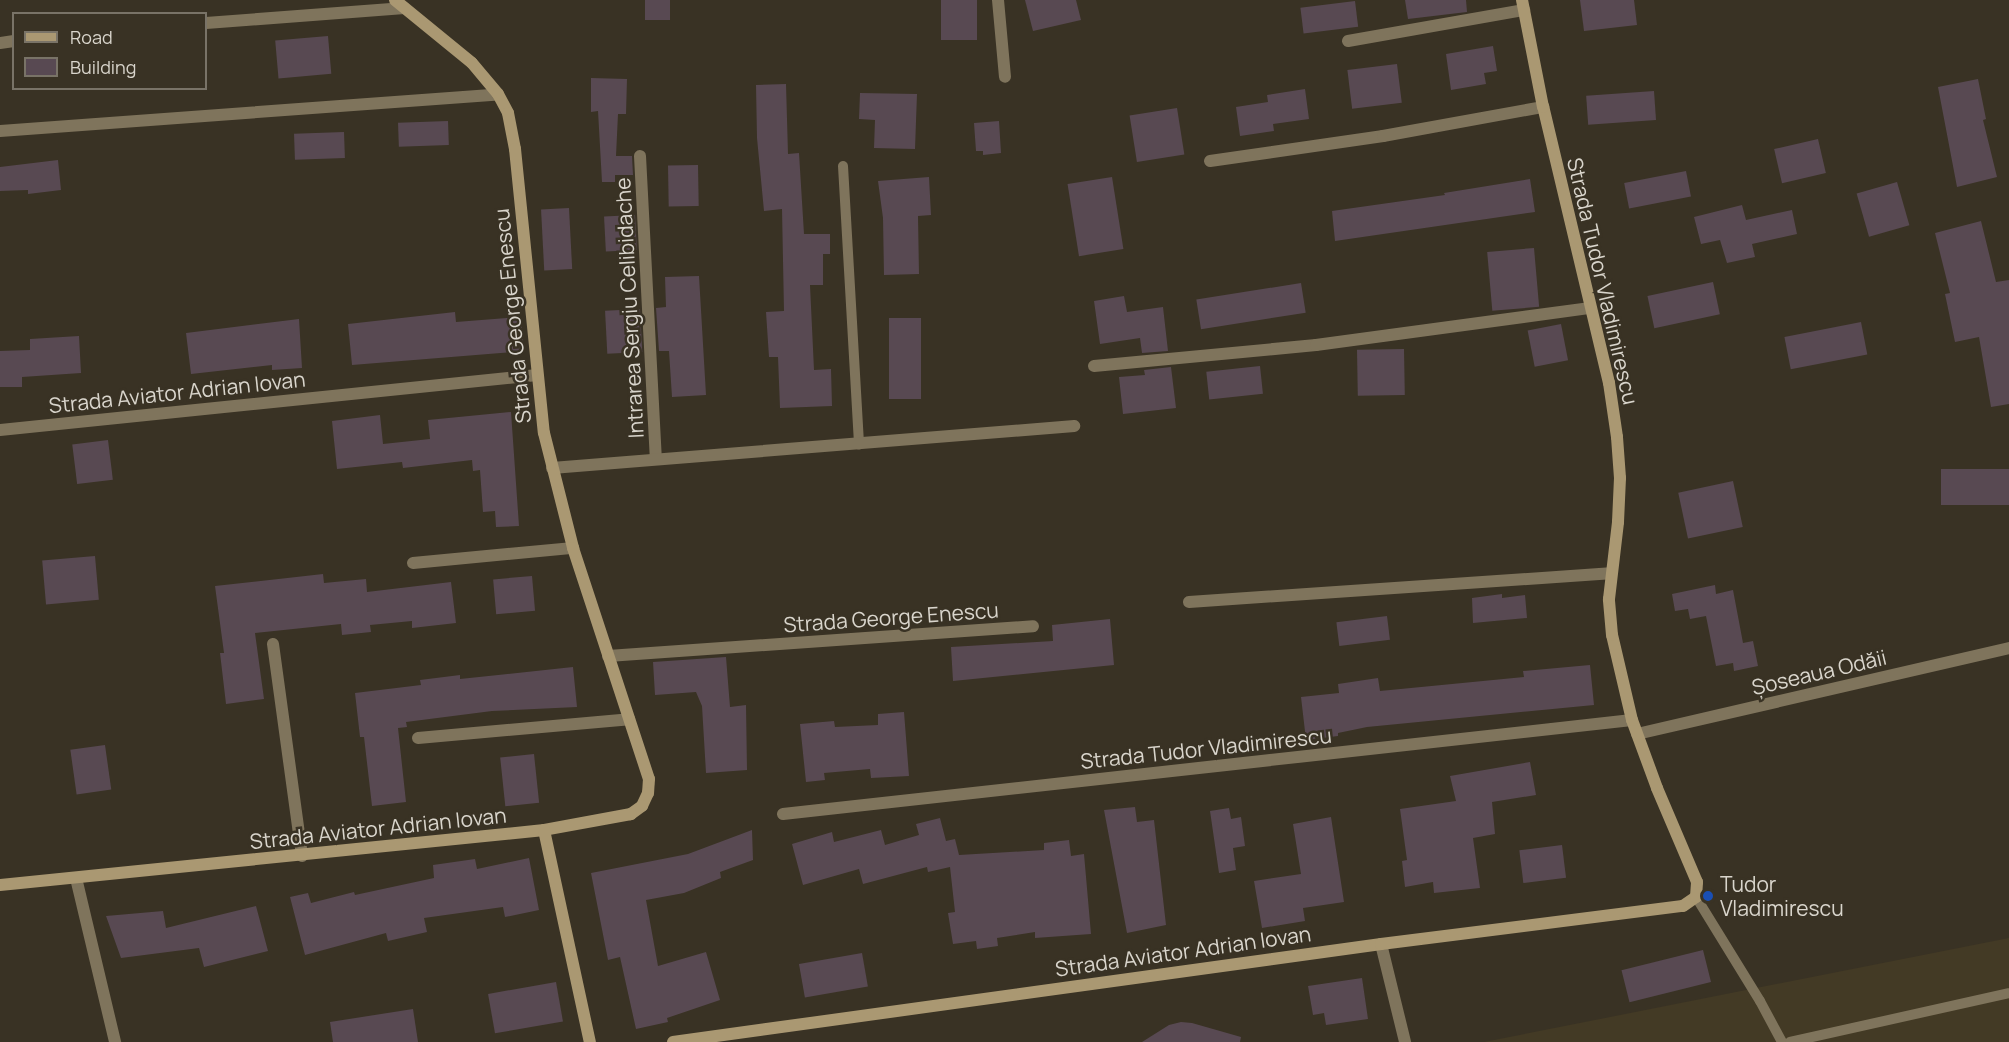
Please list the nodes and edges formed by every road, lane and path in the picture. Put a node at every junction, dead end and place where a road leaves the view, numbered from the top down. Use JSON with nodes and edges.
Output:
{"nodes":[{"id":1,"x":998,"y":0,"type":"edge"},
{"id":2,"x":399,"y":4,"type":"edge"},
{"id":3,"x":1523,"y":5,"type":"edge"},
{"id":4,"x":207,"y":23,"type":"edge"},
{"id":5,"x":1348,"y":41,"type":"dead end"},
{"id":6,"x":1005,"y":77,"type":"dead end"},
{"id":7,"x":498,"y":94,"type":"junction"},
{"id":8,"x":1543,"y":107,"type":"junction"},
{"id":9,"x":0,"y":131,"type":"edge"},
{"id":10,"x":640,"y":156,"type":"dead end"},
{"id":11,"x":1210,"y":161,"type":"dead end"},
{"id":12,"x":843,"y":166,"type":"dead end"},
{"id":13,"x":1592,"y":308,"type":"junction"},
{"id":14,"x":1095,"y":366,"type":"dead end"},
{"id":15,"x":537,"y":375,"type":"junction"},
{"id":16,"x":1074,"y":426,"type":"dead end"},
{"id":17,"x":0,"y":430,"type":"edge"},
{"id":18,"x":859,"y":445,"type":"junction"},
{"id":19,"x":657,"y":459,"type":"junction"},
{"id":20,"x":552,"y":468,"type":"junction"},
{"id":21,"x":573,"y":548,"type":"junction"},
{"id":22,"x":413,"y":563,"type":"dead end"},
{"id":23,"x":1611,"y":573,"type":"junction"},
{"id":24,"x":1189,"y":602,"type":"dead end"},
{"id":25,"x":1033,"y":626,"type":"dead end"},
{"id":26,"x":273,"y":644,"type":"dead end"},
{"id":27,"x":2009,"y":648,"type":"edge"},
{"id":28,"x":608,"y":656,"type":"junction"},
{"id":29,"x":629,"y":719,"type":"junction"},
{"id":30,"x":1632,"y":720,"type":"junction"},
{"id":31,"x":1637,"y":734,"type":"junction"},
{"id":32,"x":418,"y":738,"type":"dead end"},
{"id":33,"x":783,"y":814,"type":"dead end"},
{"id":34,"x":544,"y":830,"type":"junction"},
{"id":35,"x":302,"y":856,"type":"junction"},
{"id":36,"x":76,"y":878,"type":"junction"},
{"id":37,"x":0,"y":885,"type":"edge"},
{"id":38,"x":1696,"y":897,"type":"junction"},
{"id":39,"x":1381,"y":944,"type":"junction"},
{"id":40,"x":2009,"y":993,"type":"edge"},
{"id":41,"x":756,"y":1029,"type":"junction"},
{"id":42,"x":115,"y":1042,"type":"edge"},
{"id":43,"x":589,"y":1042,"type":"edge"},
{"id":44,"x":673,"y":1042,"type":"edge"},
{"id":45,"x":759,"y":1042,"type":"edge"},
{"id":46,"x":1405,"y":1042,"type":"edge"},
{"id":47,"x":1782,"y":1042,"type":"edge"},
{"id":48,"x":1790,"y":1042,"type":"edge"}],
"edges":[{"from":1,"to":6,"type":"street"},
{"from":2,"to":4,"type":"street","name":"Strada George Enescu"},
{"from":2,"to":7,"type":"street","name":"Strada George Enescu"},
{"from":3,"to":5,"type":"street"},
{"from":3,"to":8,"type":"street","name":"Strada Tudor Vladimirescu"},
{"from":7,"to":9,"type":"street"},
{"from":7,"to":15,"type":"street","name":"Strada George Enescu"},
{"from":8,"to":11,"type":"street"},
{"from":8,"to":13,"type":"street","name":"Strada Tudor Vladimirescu"},
{"from":10,"to":19,"type":"street","name":"Intrarea Sergiu Celibidache"},
{"from":12,"to":18,"type":"lane"},
{"from":13,"to":14,"type":"street"},
{"from":13,"to":23,"type":"street","name":"Strada Tudor Vladimirescu"},
{"from":15,"to":17,"type":"street","name":"Strada Aviator Adrian Iovan"},
{"from":15,"to":20,"type":"street","name":"Strada George Enescu"},
{"from":16,"to":18,"type":"street","name":"Intrarea Sergiu Celibidache"},
{"from":18,"to":19,"type":"street","name":"Intrarea Sergiu Celibidache"},
{"from":19,"to":20,"type":"street","name":"Intrarea Sergiu Celibidache"},
{"from":20,"to":21,"type":"street","name":"Strada George Enescu"},
{"from":21,"to":22,"type":"street"},
{"from":21,"to":28,"type":"street","name":"Strada George Enescu"},
{"from":23,"to":24,"type":"street"},
{"from":23,"to":30,"type":"street","name":"Strada Tudor Vladimirescu"},
{"from":25,"to":28,"type":"street","name":"Strada George Enescu"},
{"from":26,"to":35,"type":"street"},
{"from":27,"to":31,"type":"street","name":"Șoseaua Odăii"},
{"from":28,"to":29,"type":"street","name":"Strada George Enescu"},
{"from":29,"to":32,"type":"street"},
{"from":29,"to":34,"type":"street","name":"Strada George Enescu"},
{"from":30,"to":31,"type":"street","name":"Strada Tudor Vladimirescu"},
{"from":30,"to":33,"type":"street","name":"Strada Tudor Vladimirescu"},
{"from":31,"to":38,"type":"street","name":"Strada Tudor Vladimirescu"},
{"from":34,"to":35,"type":"street","name":"Strada Aviator Adrian Iovan"},
{"from":34,"to":43,"type":"street"},
{"from":35,"to":36,"type":"street","name":"Strada Aviator Adrian Iovan"},
{"from":36,"to":37,"type":"street","name":"Strada Aviator Adrian Iovan"},
{"from":36,"to":42,"type":"street"},
{"from":38,"to":39,"type":"street","name":"Strada Aviator Adrian Iovan"},
{"from":38,"to":47,"type":"lane"},
{"from":39,"to":41,"type":"street","name":"Strada Aviator Adrian Iovan"},
{"from":39,"to":46,"type":"street"},
{"from":40,"to":48,"type":"lane"},
{"from":41,"to":44,"type":"street","name":"Strada Aviator Adrian Iovan"},
{"from":41,"to":45,"type":"street"}]}
